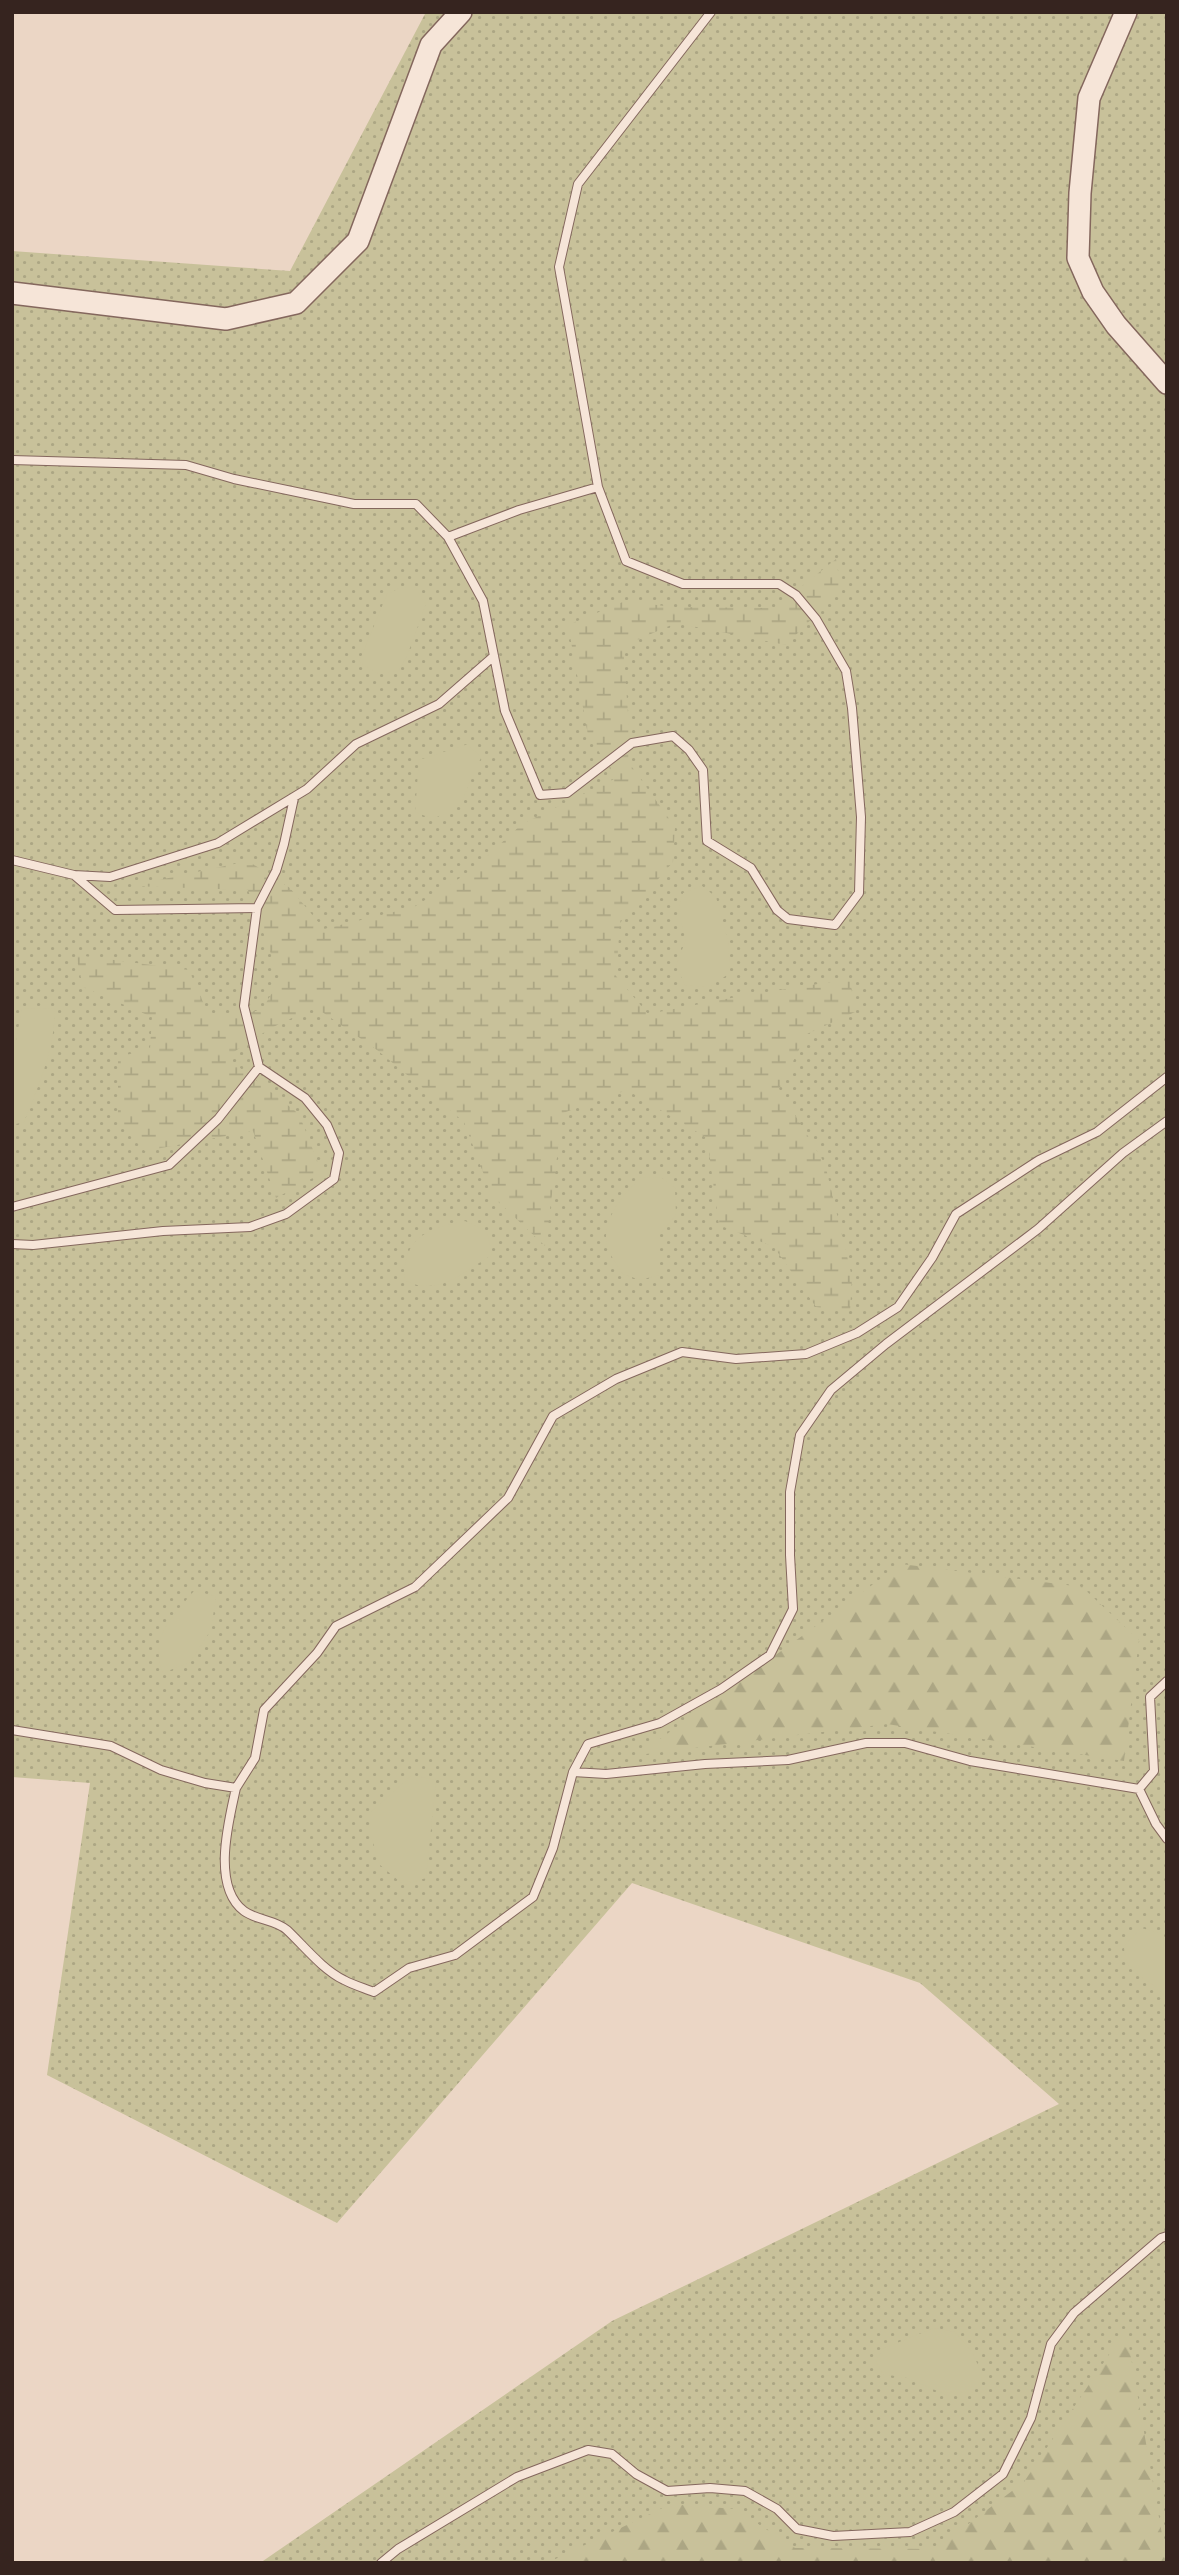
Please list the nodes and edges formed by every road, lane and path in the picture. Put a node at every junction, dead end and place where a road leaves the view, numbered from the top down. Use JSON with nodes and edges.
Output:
{"nodes":[{"id":1,"x":461,"y":12,"type":"edge"},
{"id":2,"x":711,"y":12,"type":"edge"},
{"id":3,"x":1126,"y":12,"type":"edge"},
{"id":4,"x":12,"y":293,"type":"edge"},
{"id":5,"x":1167,"y":383,"type":"edge"},
{"id":6,"x":12,"y":460,"type":"edge"},
{"id":7,"x":598,"y":487,"type":"junction"},
{"id":8,"x":448,"y":537,"type":"junction"},
{"id":9,"x":494,"y":656,"type":"junction"},
{"id":10,"x":293,"y":798,"type":"junction"},
{"id":11,"x":12,"y":860,"type":"edge"},
{"id":12,"x":74,"y":875,"type":"junction"},
{"id":13,"x":257,"y":908,"type":"junction"},
{"id":14,"x":259,"y":1067,"type":"junction"},
{"id":15,"x":1167,"y":1077,"type":"edge"},
{"id":16,"x":1167,"y":1121,"type":"edge"},
{"id":17,"x":12,"y":1207,"type":"edge"},
{"id":18,"x":12,"y":1244,"type":"edge"},
{"id":19,"x":1167,"y":1681,"type":"edge"},
{"id":20,"x":12,"y":1730,"type":"edge"},
{"id":21,"x":573,"y":1772,"type":"junction"},
{"id":22,"x":236,"y":1788,"type":"junction"},
{"id":23,"x":1139,"y":1789,"type":"junction"},
{"id":24,"x":1167,"y":1839,"type":"edge"},
{"id":25,"x":1167,"y":2236,"type":"edge"},
{"id":26,"x":381,"y":2563,"type":"edge"}],
"edges":[{"from":1,"to":4,"type":"street"},
{"from":2,"to":7,"type":"lane"},
{"from":3,"to":5,"type":"street"},
{"from":6,"to":8,"type":"lane"},
{"from":7,"to":8,"type":"lane"},
{"from":7,"to":9,"type":"lane"},
{"from":8,"to":9,"type":"lane"},
{"from":9,"to":10,"type":"lane"},
{"from":10,"to":12,"type":"lane"},
{"from":10,"to":13,"type":"lane"},
{"from":11,"to":12,"type":"lane"},
{"from":12,"to":13,"type":"lane"},
{"from":13,"to":14,"type":"lane"},
{"from":14,"to":17,"type":"lane"},
{"from":14,"to":18,"type":"lane"},
{"from":15,"to":22,"type":"lane"},
{"from":16,"to":21,"type":"lane"},
{"from":19,"to":23,"type":"lane"},
{"from":20,"to":22,"type":"lane"},
{"from":21,"to":22,"type":"lane"},
{"from":21,"to":23,"type":"lane"},
{"from":23,"to":24,"type":"lane"},
{"from":25,"to":26,"type":"lane"}]}
